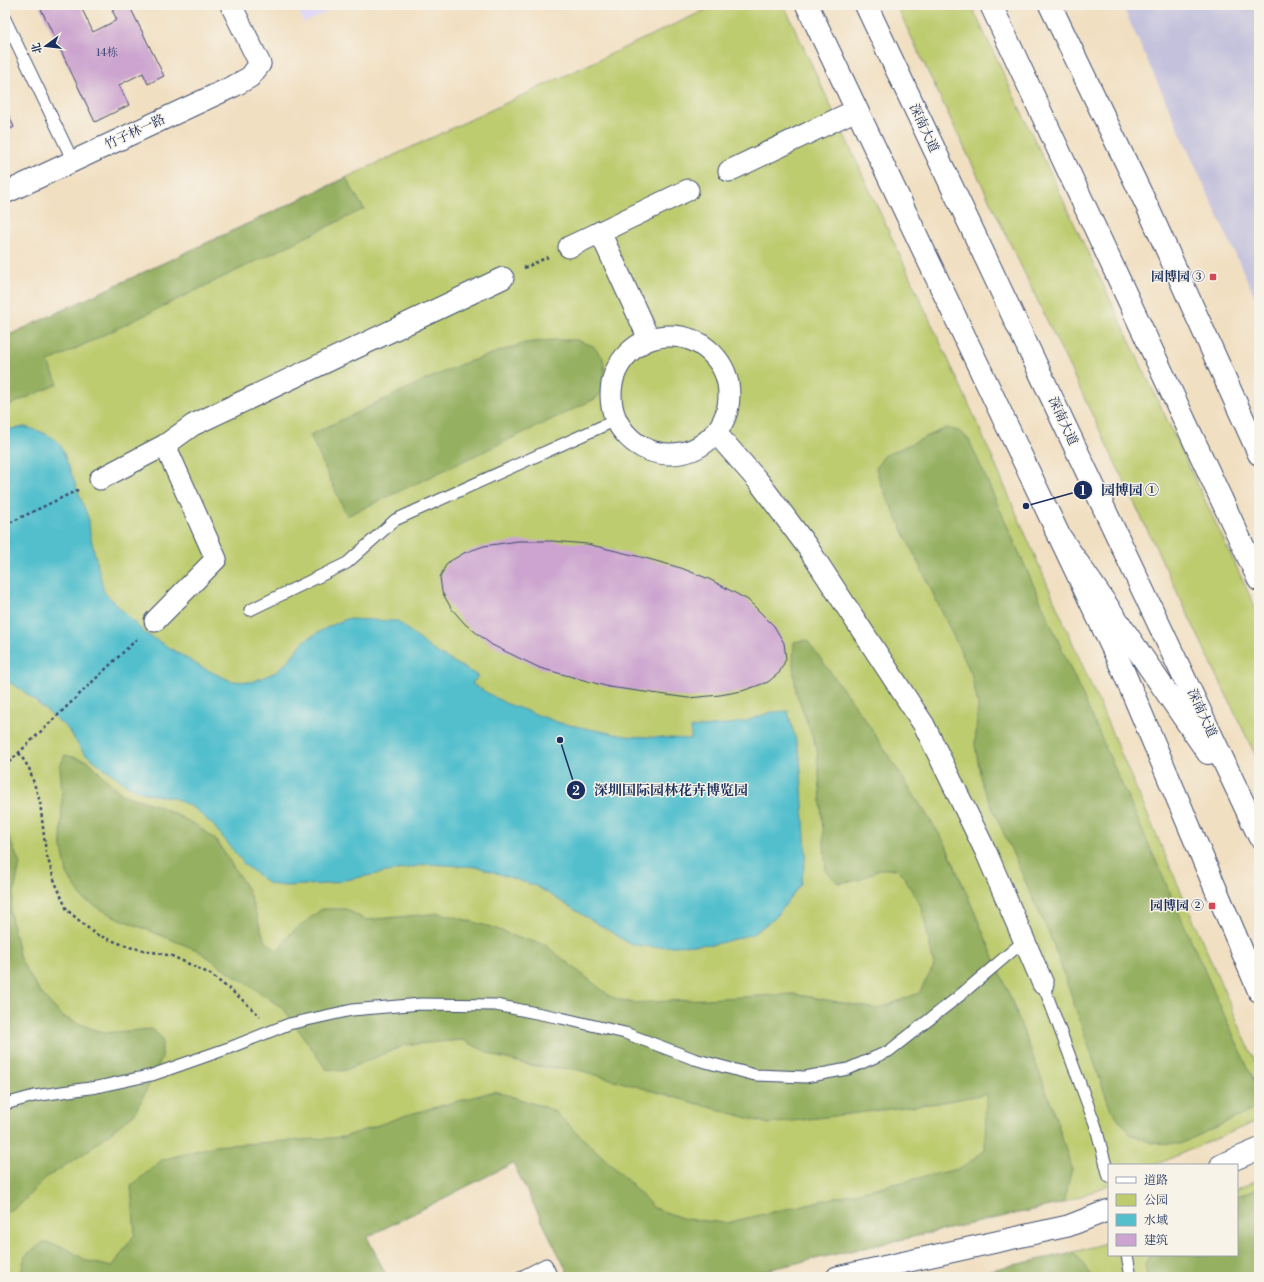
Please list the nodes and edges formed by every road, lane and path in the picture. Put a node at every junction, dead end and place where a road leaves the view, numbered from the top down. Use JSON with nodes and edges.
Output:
{"nodes":[{"id":1,"x":232,"y":5,"type":"edge"},
{"id":2,"x":807,"y":5,"type":"edge"},
{"id":3,"x":866,"y":5,"type":"edge"},
{"id":4,"x":991,"y":5,"type":"edge"},
{"id":5,"x":1050,"y":5,"type":"edge"},
{"id":6,"x":5,"y":19,"type":"edge"},
{"id":7,"x":856,"y":110,"type":"junction"},
{"id":8,"x":73,"y":161,"type":"junction"},
{"id":9,"x":729,"y":171,"type":"dead end"},
{"id":10,"x":688,"y":190,"type":"dead end"},
{"id":11,"x":5,"y":193,"type":"edge"},
{"id":12,"x":600,"y":232,"type":"junction"},
{"id":13,"x":568,"y":247,"type":"joint"},
{"id":14,"x":503,"y":278,"type":"joint"},
{"id":15,"x":649,"y":339,"type":"junction"},
{"id":16,"x":616,"y":420,"type":"junction"},
{"id":17,"x":716,"y":433,"type":"junction"},
{"id":18,"x":165,"y":445,"type":"junction"},
{"id":19,"x":1259,"y":454,"type":"edge"},
{"id":20,"x":100,"y":479,"type":"joint"},
{"id":21,"x":1214,"y":482,"type":"junction"},
{"id":22,"x":5,"y":525,"type":"edge"},
{"id":23,"x":1056,"y":531,"type":"junction"},
{"id":24,"x":1259,"y":549,"type":"edge"},
{"id":25,"x":1259,"y":580,"type":"edge"},
{"id":26,"x":250,"y":610,"type":"dead end"},
{"id":27,"x":155,"y":621,"type":"joint"},
{"id":28,"x":19,"y":753,"type":"junction"},
{"id":29,"x":5,"y":766,"type":"edge"},
{"id":30,"x":1247,"y":809,"type":"junction"},
{"id":31,"x":1259,"y":836,"type":"edge"},
{"id":32,"x":1024,"y":941,"type":"junction"},
{"id":33,"x":1043,"y":984,"type":"joint"},
{"id":34,"x":1259,"y":991,"type":"edge"},
{"id":35,"x":275,"y":1030,"type":"junction"},
{"id":36,"x":5,"y":1104,"type":"edge"},
{"id":37,"x":1259,"y":1149,"type":"edge"},
{"id":38,"x":1223,"y":1164,"type":"edge"},
{"id":39,"x":1108,"y":1172,"type":"edge"},
{"id":40,"x":1108,"y":1210,"type":"edge"},
{"id":41,"x":1126,"y":1256,"type":"edge"},
{"id":42,"x":520,"y":1277,"type":"edge"},
{"id":43,"x":552,"y":1277,"type":"edge"},
{"id":44,"x":837,"y":1277,"type":"edge"},
{"id":45,"x":1131,"y":1277,"type":"edge"}],
"edges":[{"from":1,"to":8,"type":"street","name":"竹子林一路"},
{"from":2,"to":7,"type":"main road"},
{"from":3,"to":30,"type":"main road","name":"深南大道"},
{"from":4,"to":21,"type":"main road"},
{"from":5,"to":19,"type":"main road"},
{"from":6,"to":8,"type":"lane"},
{"from":7,"to":9,"type":"street"},
{"from":7,"to":23,"type":"main road"},
{"from":8,"to":11,"type":"street","name":"竹子林一路"},
{"from":10,"to":12,"type":"street"},
{"from":12,"to":13,"type":"street"},
{"from":12,"to":15,"type":"street"},
{"from":13,"to":14,"type":"path"},
{"from":14,"to":18,"type":"street"},
{"from":15,"to":16,"type":"street"},
{"from":15,"to":17,"type":"street"},
{"from":16,"to":17,"type":"street"},
{"from":16,"to":26,"type":"lane"},
{"from":17,"to":32,"type":"street"},
{"from":18,"to":20,"type":"street"},
{"from":18,"to":27,"type":"street"},
{"from":20,"to":22,"type":"path"},
{"from":21,"to":24,"type":"main road"},
{"from":21,"to":25,"type":"main road"},
{"from":23,"to":30,"type":"main road"},
{"from":23,"to":34,"type":"main road"},
{"from":27,"to":28,"type":"path"},
{"from":28,"to":29,"type":"path"},
{"from":28,"to":35,"type":"path"},
{"from":30,"to":31,"type":"main road","name":"深南大道"},
{"from":32,"to":33,"type":"street"},
{"from":32,"to":35,"type":"lane"},
{"from":33,"to":39,"type":"lane"},
{"from":35,"to":36,"type":"lane"},
{"from":37,"to":38,"type":"street"},
{"from":40,"to":44,"type":"street"},
{"from":41,"to":45,"type":"lane"},
{"from":42,"to":43,"type":"lane"}]}
